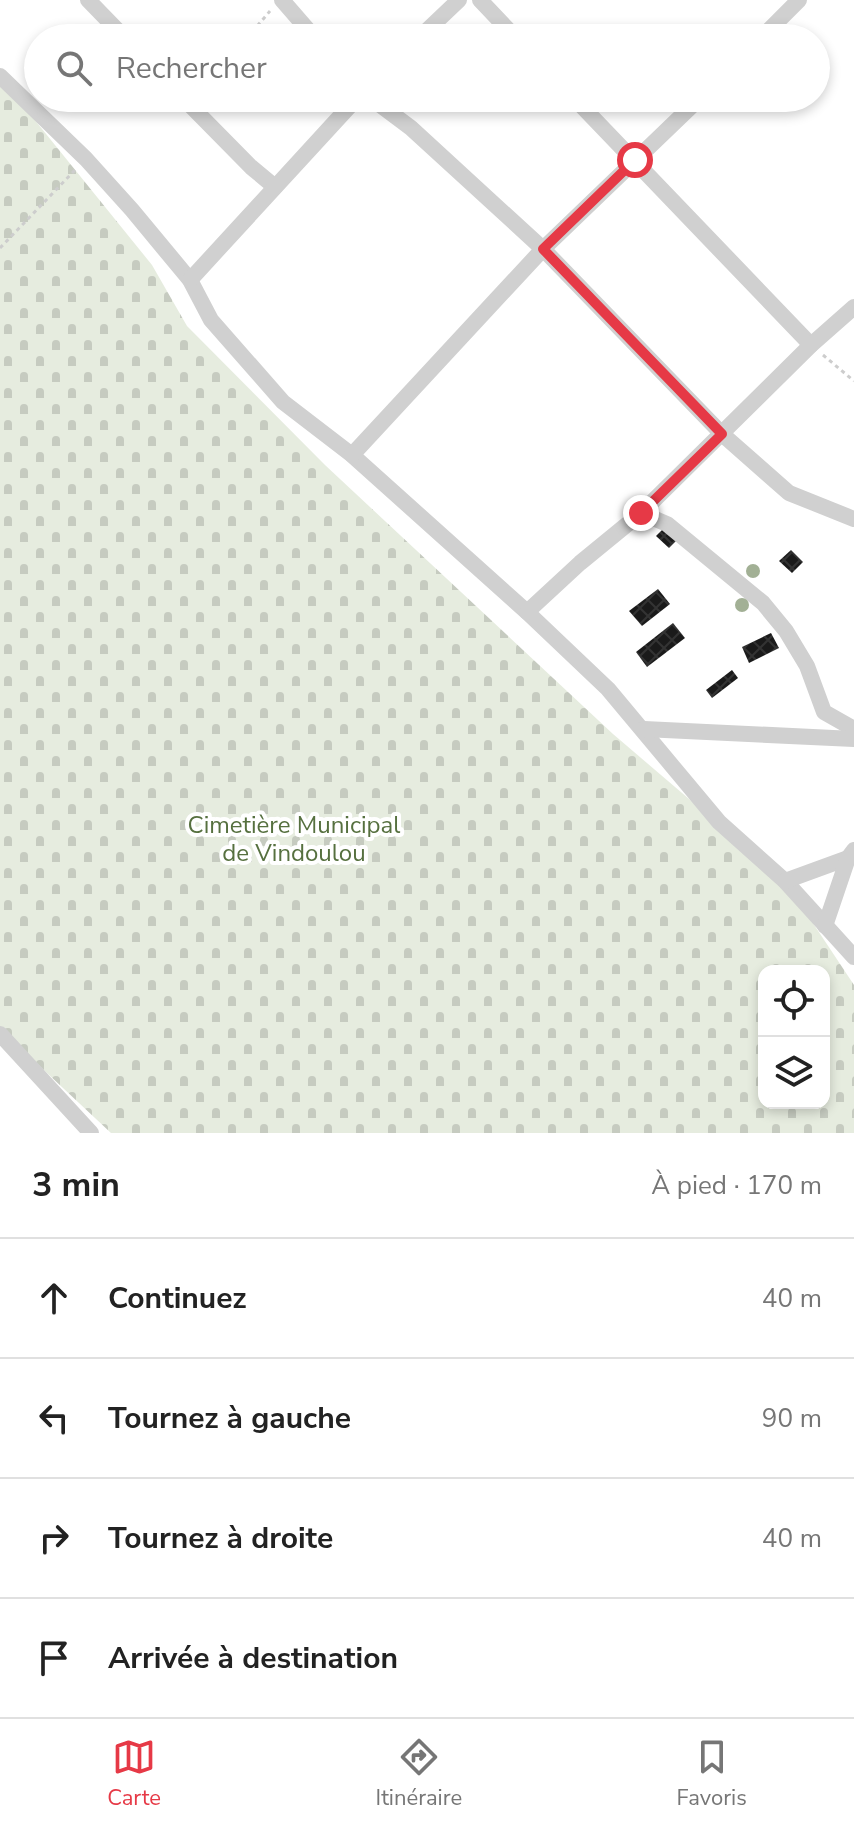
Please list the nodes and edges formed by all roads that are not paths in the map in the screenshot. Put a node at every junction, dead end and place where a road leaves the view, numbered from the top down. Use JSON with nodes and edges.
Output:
{"nodes":[{"id":1,"x":88,"y":0,"type":"edge"},
{"id":2,"x":459,"y":0,"type":"edge"},
{"id":3,"x":480,"y":0,"type":"edge"},
{"id":4,"x":799,"y":0,"type":"edge"},
{"id":5,"x":277,"y":5,"type":"edge"},
{"id":6,"x":111,"y":24,"type":"edge"},
{"id":7,"x":299,"y":24,"type":"edge"},
{"id":8,"x":434,"y":24,"type":"edge"},
{"id":9,"x":503,"y":24,"type":"edge"},
{"id":10,"x":775,"y":24,"type":"edge"},
{"id":11,"x":0,"y":76,"type":"edge"},
{"id":12,"x":24,"y":99,"type":"edge"},
{"id":13,"x":37,"y":112,"type":"edge"},
{"id":14,"x":197,"y":112,"type":"edge"},
{"id":15,"x":344,"y":112,"type":"edge"},
{"id":16,"x":390,"y":112,"type":"edge"},
{"id":17,"x":588,"y":112,"type":"edge"},
{"id":18,"x":685,"y":112,"type":"edge"},
{"id":19,"x":635,"y":160,"type":"junction"},
{"id":20,"x":275,"y":187,"type":"junction"},
{"id":21,"x":543,"y":249,"type":"junction"},
{"id":22,"x":190,"y":280,"type":"junction"},
{"id":23,"x":854,"y":307,"type":"edge"},
{"id":24,"x":811,"y":345,"type":"junction"},
{"id":25,"x":722,"y":434,"type":"junction"},
{"id":26,"x":352,"y":455,"type":"junction"},
{"id":27,"x":641,"y":513,"type":"junction"},
{"id":28,"x":854,"y":519,"type":"edge"},
{"id":29,"x":527,"y":612,"type":"junction"},
{"id":30,"x":644,"y":729,"type":"junction"},
{"id":31,"x":854,"y":729,"type":"edge"},
{"id":32,"x":854,"y":739,"type":"edge"},
{"id":33,"x":851,"y":854,"type":"edge"},
{"id":34,"x":785,"y":881,"type":"junction"},
{"id":35,"x":825,"y":926,"type":"junction"},
{"id":36,"x":854,"y":957,"type":"edge"},
{"id":37,"x":0,"y":1034,"type":"edge"},
{"id":38,"x":91,"y":1133,"type":"edge"}],
"edges":[{"from":1,"to":6,"type":"street"},
{"from":2,"to":8,"type":"street"},
{"from":3,"to":9,"type":"street"},
{"from":4,"to":10,"type":"street"},
{"from":5,"to":7,"type":"street"},
{"from":11,"to":12,"type":"street"},
{"from":13,"to":22,"type":"street"},
{"from":14,"to":20,"type":"street"},
{"from":15,"to":20,"type":"street"},
{"from":16,"to":21,"type":"street"},
{"from":17,"to":19,"type":"street"},
{"from":18,"to":19,"type":"street"},
{"from":19,"to":21,"type":"street"},
{"from":19,"to":24,"type":"street"},
{"from":20,"to":22,"type":"street"},
{"from":21,"to":25,"type":"street"},
{"from":21,"to":26,"type":"street"},
{"from":22,"to":26,"type":"street"},
{"from":23,"to":24,"type":"street"},
{"from":24,"to":25,"type":"street"},
{"from":25,"to":27,"type":"street"},
{"from":25,"to":28,"type":"street"},
{"from":26,"to":29,"type":"street"},
{"from":27,"to":29,"type":"street"},
{"from":27,"to":31,"type":"street"},
{"from":29,"to":30,"type":"street"},
{"from":30,"to":32,"type":"street"},
{"from":30,"to":34,"type":"street"},
{"from":33,"to":34,"type":"street"},
{"from":33,"to":35,"type":"street"},
{"from":34,"to":35,"type":"street"},
{"from":35,"to":36,"type":"street"},
{"from":37,"to":38,"type":"street"}]}
